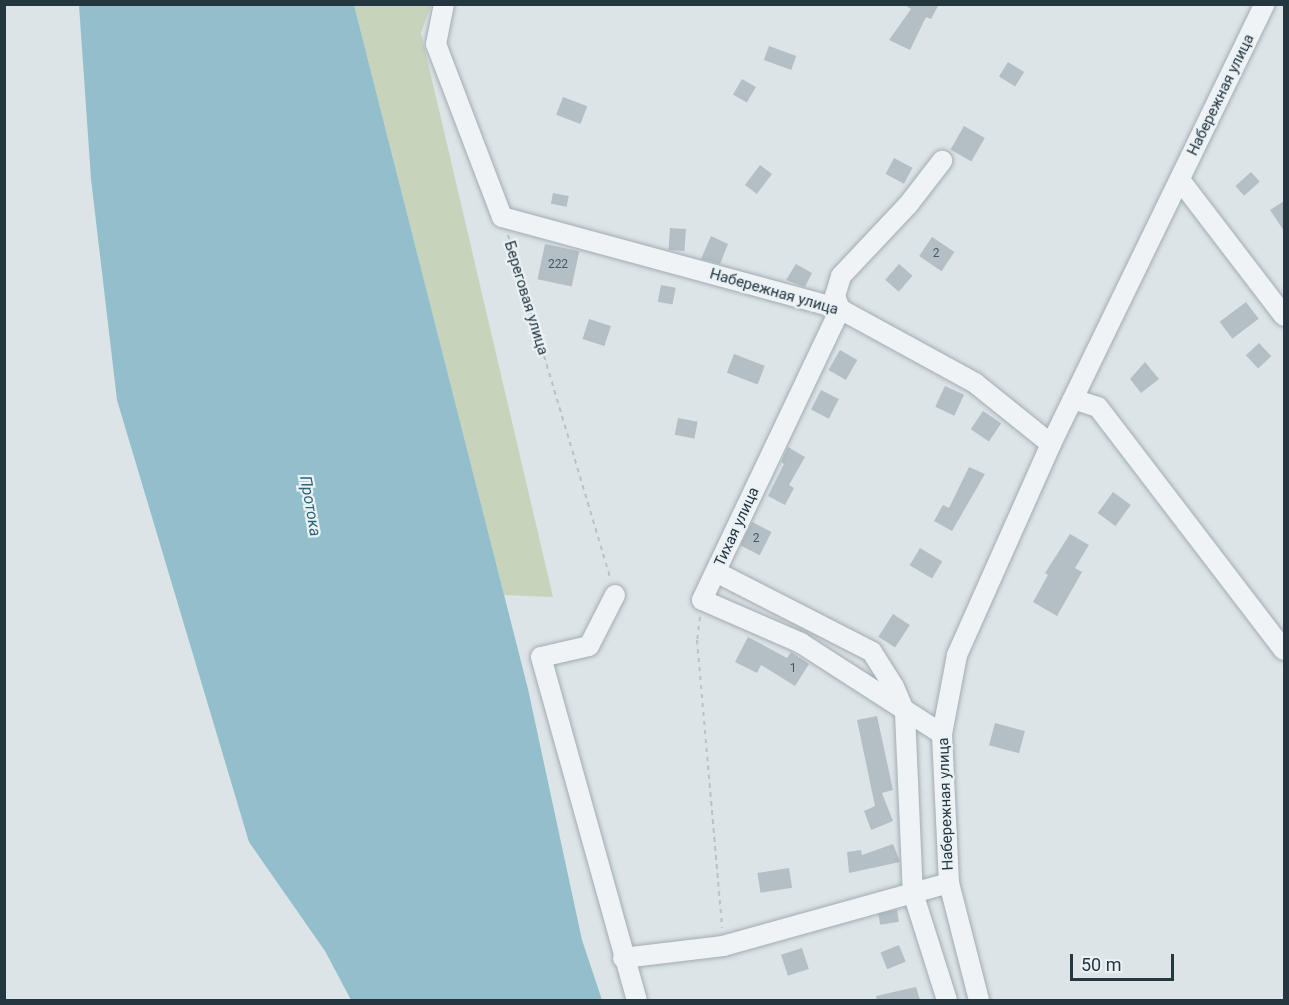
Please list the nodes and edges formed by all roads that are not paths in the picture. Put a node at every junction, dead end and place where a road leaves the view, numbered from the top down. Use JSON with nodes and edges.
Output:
{"nodes":[{"id":1,"x":444,"y":4,"type":"edge"},
{"id":2,"x":1265,"y":4,"type":"edge"},
{"id":3,"x":942,"y":161,"type":"dead end"},
{"id":4,"x":1180,"y":180,"type":"junction"},
{"id":5,"x":840,"y":309,"type":"junction"},
{"id":6,"x":1284,"y":316,"type":"edge"},
{"id":7,"x":1073,"y":399,"type":"junction"},
{"id":8,"x":1051,"y":444,"type":"junction"},
{"id":9,"x":716,"y":572,"type":"junction"},
{"id":10,"x":615,"y":595,"type":"road end"},
{"id":11,"x":1284,"y":650,"type":"edge"},
{"id":12,"x":905,"y":713,"type":"junction"},
{"id":13,"x":942,"y":734,"type":"junction"},
{"id":14,"x":949,"y":883,"type":"junction"},
{"id":15,"x":913,"y":893,"type":"junction"},
{"id":16,"x":623,"y":958,"type":"junction"},
{"id":17,"x":637,"y":1000,"type":"edge"},
{"id":18,"x":947,"y":1000,"type":"edge"},
{"id":19,"x":979,"y":1000,"type":"edge"}],
"edges":[{"from":1,"to":5,"type":"street","name":"Набережная улица"},
{"from":2,"to":4,"type":"street","name":"Набережная улица"},
{"from":3,"to":5,"type":"street","name":"Тихая улица"},
{"from":4,"to":6,"type":"street"},
{"from":4,"to":7,"type":"street","name":"Набережная улица"},
{"from":5,"to":8,"type":"street","name":"Набережная улица"},
{"from":5,"to":9,"type":"street","name":"Тихая улица"},
{"from":7,"to":8,"type":"street","name":"Набережная улица"},
{"from":7,"to":11,"type":"street"},
{"from":8,"to":13,"type":"street","name":"Набережная улица"},
{"from":9,"to":12,"type":"street"},
{"from":9,"to":12,"type":"street","name":"Тихая улица"},
{"from":10,"to":16,"type":"street"},
{"from":12,"to":13,"type":"street"},
{"from":12,"to":15,"type":"street"},
{"from":13,"to":14,"type":"street","name":"Набережная улица"},
{"from":14,"to":15,"type":"street"},
{"from":14,"to":19,"type":"street","name":"Набережная улица"},
{"from":15,"to":16,"type":"street"},
{"from":15,"to":18,"type":"street"},
{"from":16,"to":17,"type":"street"}]}
